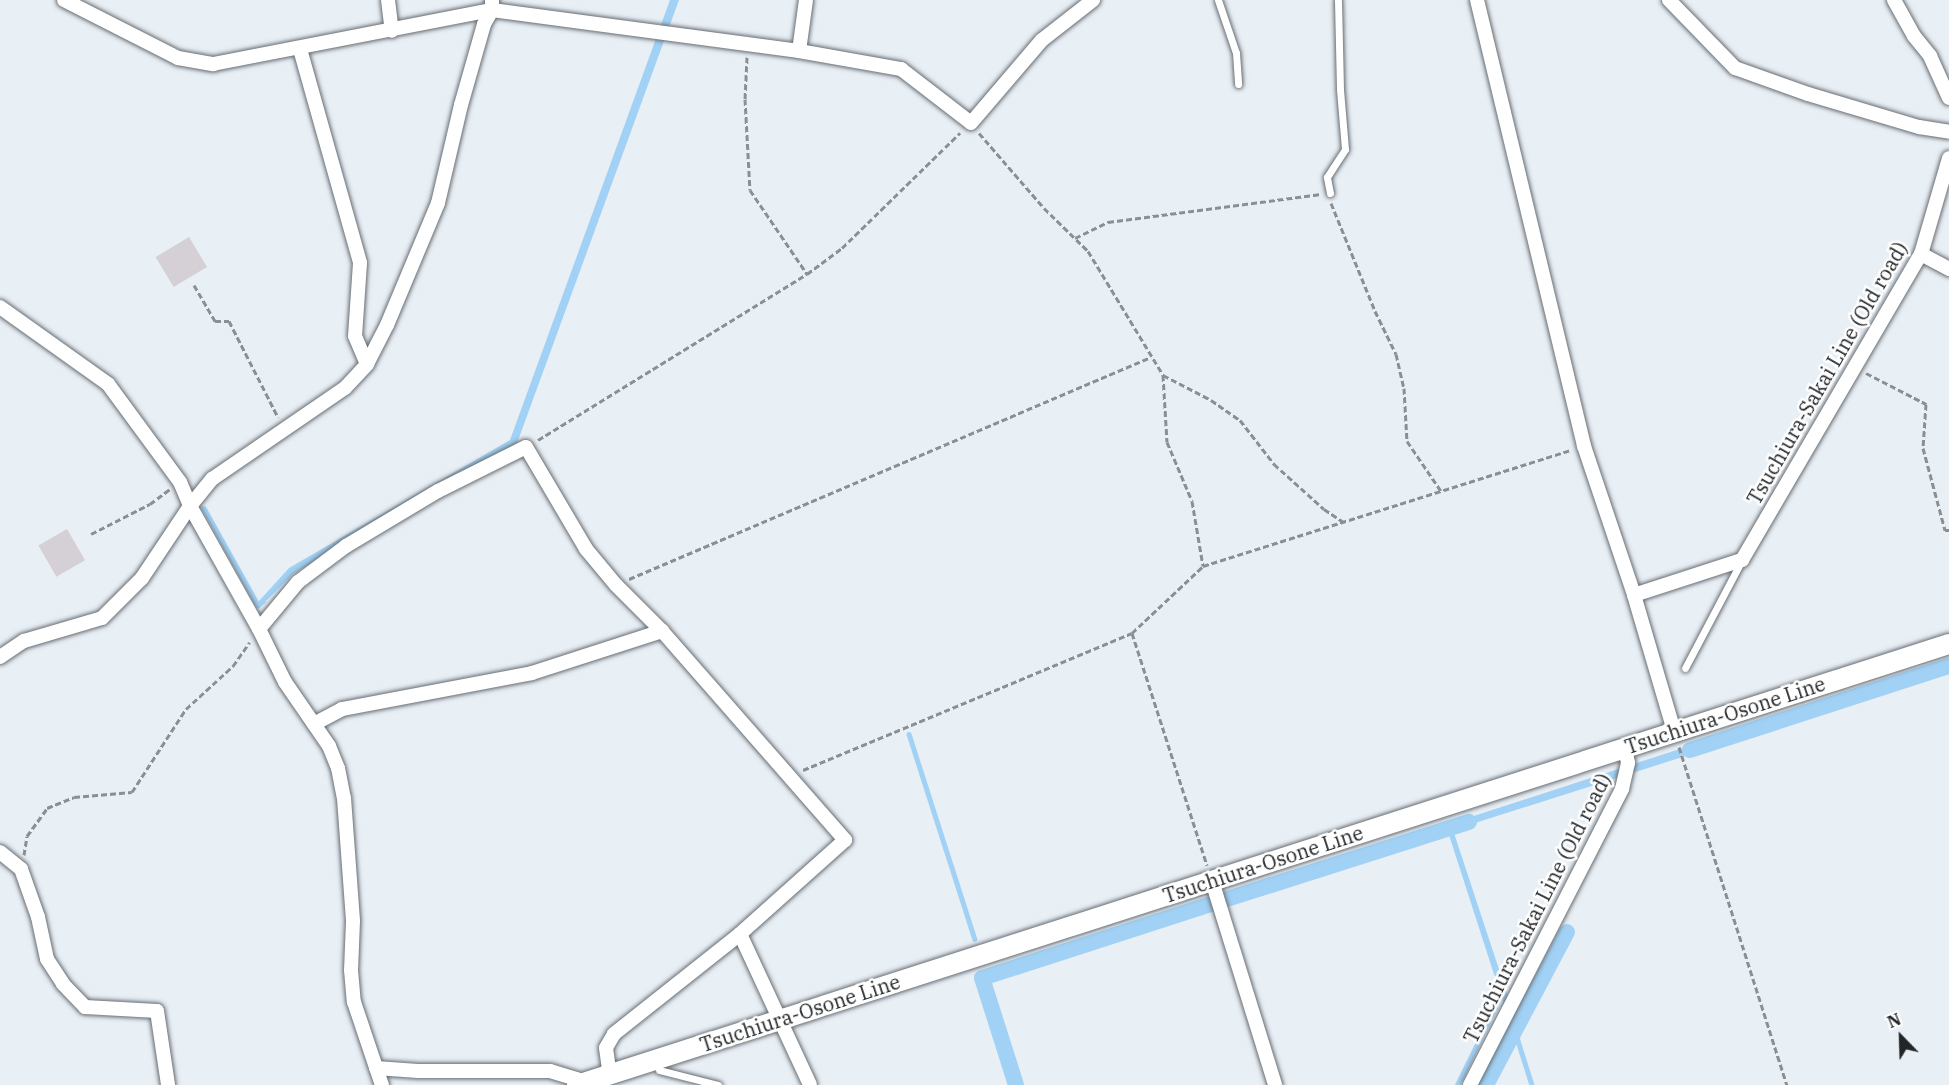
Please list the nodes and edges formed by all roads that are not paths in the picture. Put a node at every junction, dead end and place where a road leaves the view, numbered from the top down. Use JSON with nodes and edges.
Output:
{"nodes":[{"id":1,"x":64,"y":0,"type":"edge"},
{"id":2,"x":388,"y":0,"type":"edge"},
{"id":3,"x":806,"y":0,"type":"edge"},
{"id":4,"x":1093,"y":0,"type":"edge"},
{"id":5,"x":1218,"y":0,"type":"edge"},
{"id":6,"x":1338,"y":0,"type":"edge"},
{"id":7,"x":1477,"y":0,"type":"edge"},
{"id":8,"x":1669,"y":0,"type":"edge"},
{"id":9,"x":1894,"y":0,"type":"edge"},
{"id":10,"x":492,"y":5,"type":"edge"},
{"id":11,"x":392,"y":31,"type":"junction"},
{"id":12,"x":300,"y":49,"type":"junction"},
{"id":13,"x":800,"y":51,"type":"junction"},
{"id":14,"x":1238,"y":84,"type":"dead end"},
{"id":15,"x":1949,"y":98,"type":"edge"},
{"id":16,"x":1949,"y":132,"type":"edge"},
{"id":17,"x":1949,"y":158,"type":"edge"},
{"id":18,"x":1329,"y":193,"type":"road end"},
{"id":19,"x":1921,"y":254,"type":"junction"},
{"id":20,"x":1949,"y":269,"type":"edge"},
{"id":21,"x":0,"y":307,"type":"edge"},
{"id":22,"x":367,"y":364,"type":"junction"},
{"id":23,"x":190,"y":506,"type":"junction"},
{"id":24,"x":1738,"y":561,"type":"junction"},
{"id":25,"x":1634,"y":595,"type":"junction"},
{"id":26,"x":259,"y":629,"type":"junction"},
{"id":27,"x":662,"y":631,"type":"junction"},
{"id":28,"x":1949,"y":644,"type":"edge"},
{"id":29,"x":0,"y":657,"type":"edge"},
{"id":30,"x":1685,"y":668,"type":"dead end"},
{"id":31,"x":314,"y":724,"type":"junction"},
{"id":32,"x":1674,"y":731,"type":"junction"},
{"id":33,"x":1625,"y":747,"type":"junction"},
{"id":34,"x":0,"y":852,"type":"edge"},
{"id":35,"x":1212,"y":881,"type":"junction"},
{"id":36,"x":740,"y":934,"type":"junction"},
{"id":37,"x":780,"y":1019,"type":"junction"},
{"id":38,"x":376,"y":1068,"type":"junction"},
{"id":39,"x":659,"y":1070,"type":"dead end"},
{"id":40,"x":610,"y":1074,"type":"junction"},
{"id":41,"x":581,"y":1084,"type":"edge"},
{"id":42,"x":168,"y":1085,"type":"edge"},
{"id":43,"x":382,"y":1085,"type":"edge"},
{"id":44,"x":718,"y":1085,"type":"edge"},
{"id":45,"x":810,"y":1085,"type":"edge"},
{"id":46,"x":1275,"y":1085,"type":"edge"},
{"id":47,"x":1470,"y":1085,"type":"edge"}],
"edges":[{"from":1,"to":12,"type":"street"},
{"from":2,"to":11,"type":"street"},
{"from":3,"to":13,"type":"street"},
{"from":4,"to":13,"type":"street"},
{"from":5,"to":14,"type":"lane"},
{"from":6,"to":18,"type":"lane"},
{"from":7,"to":25,"type":"street"},
{"from":8,"to":16,"type":"street"},
{"from":9,"to":15,"type":"street"},
{"from":10,"to":11,"type":"street"},
{"from":10,"to":13,"type":"street"},
{"from":10,"to":22,"type":"street"},
{"from":11,"to":12,"type":"street"},
{"from":12,"to":22,"type":"street"},
{"from":17,"to":19,"type":"street","name":"Tsuchiura-Sakai Line (Old road)"},
{"from":19,"to":20,"type":"street"},
{"from":19,"to":24,"type":"street","name":"Tsuchiura-Sakai Line (Old road)"},
{"from":21,"to":23,"type":"street"},
{"from":22,"to":23,"type":"street"},
{"from":23,"to":26,"type":"street"},
{"from":23,"to":29,"type":"street"},
{"from":24,"to":25,"type":"street"},
{"from":24,"to":30,"type":"lane"},
{"from":25,"to":32,"type":"street"},
{"from":26,"to":27,"type":"street"},
{"from":26,"to":31,"type":"street"},
{"from":27,"to":31,"type":"street"},
{"from":27,"to":36,"type":"street"},
{"from":28,"to":32,"type":"main road","name":"Tsuchiura-Osone Line"},
{"from":31,"to":38,"type":"street"},
{"from":32,"to":33,"type":"main road","name":"Tsuchiura-Osone Line"},
{"from":33,"to":35,"type":"main road","name":"Tsuchiura-Osone Line"},
{"from":33,"to":47,"type":"street","name":"Tsuchiura-Sakai Line (Old road)"},
{"from":34,"to":42,"type":"street"},
{"from":35,"to":37,"type":"main road","name":"Tsuchiura-Osone Line"},
{"from":35,"to":46,"type":"street"},
{"from":36,"to":37,"type":"street"},
{"from":36,"to":40,"type":"street"},
{"from":37,"to":40,"type":"main road","name":"Tsuchiura-Osone Line"},
{"from":37,"to":45,"type":"street"},
{"from":38,"to":41,"type":"street"},
{"from":38,"to":43,"type":"street"},
{"from":39,"to":44,"type":"lane"},
{"from":40,"to":41,"type":"main road","name":"Tsuchiura-Osone Line"}]}
